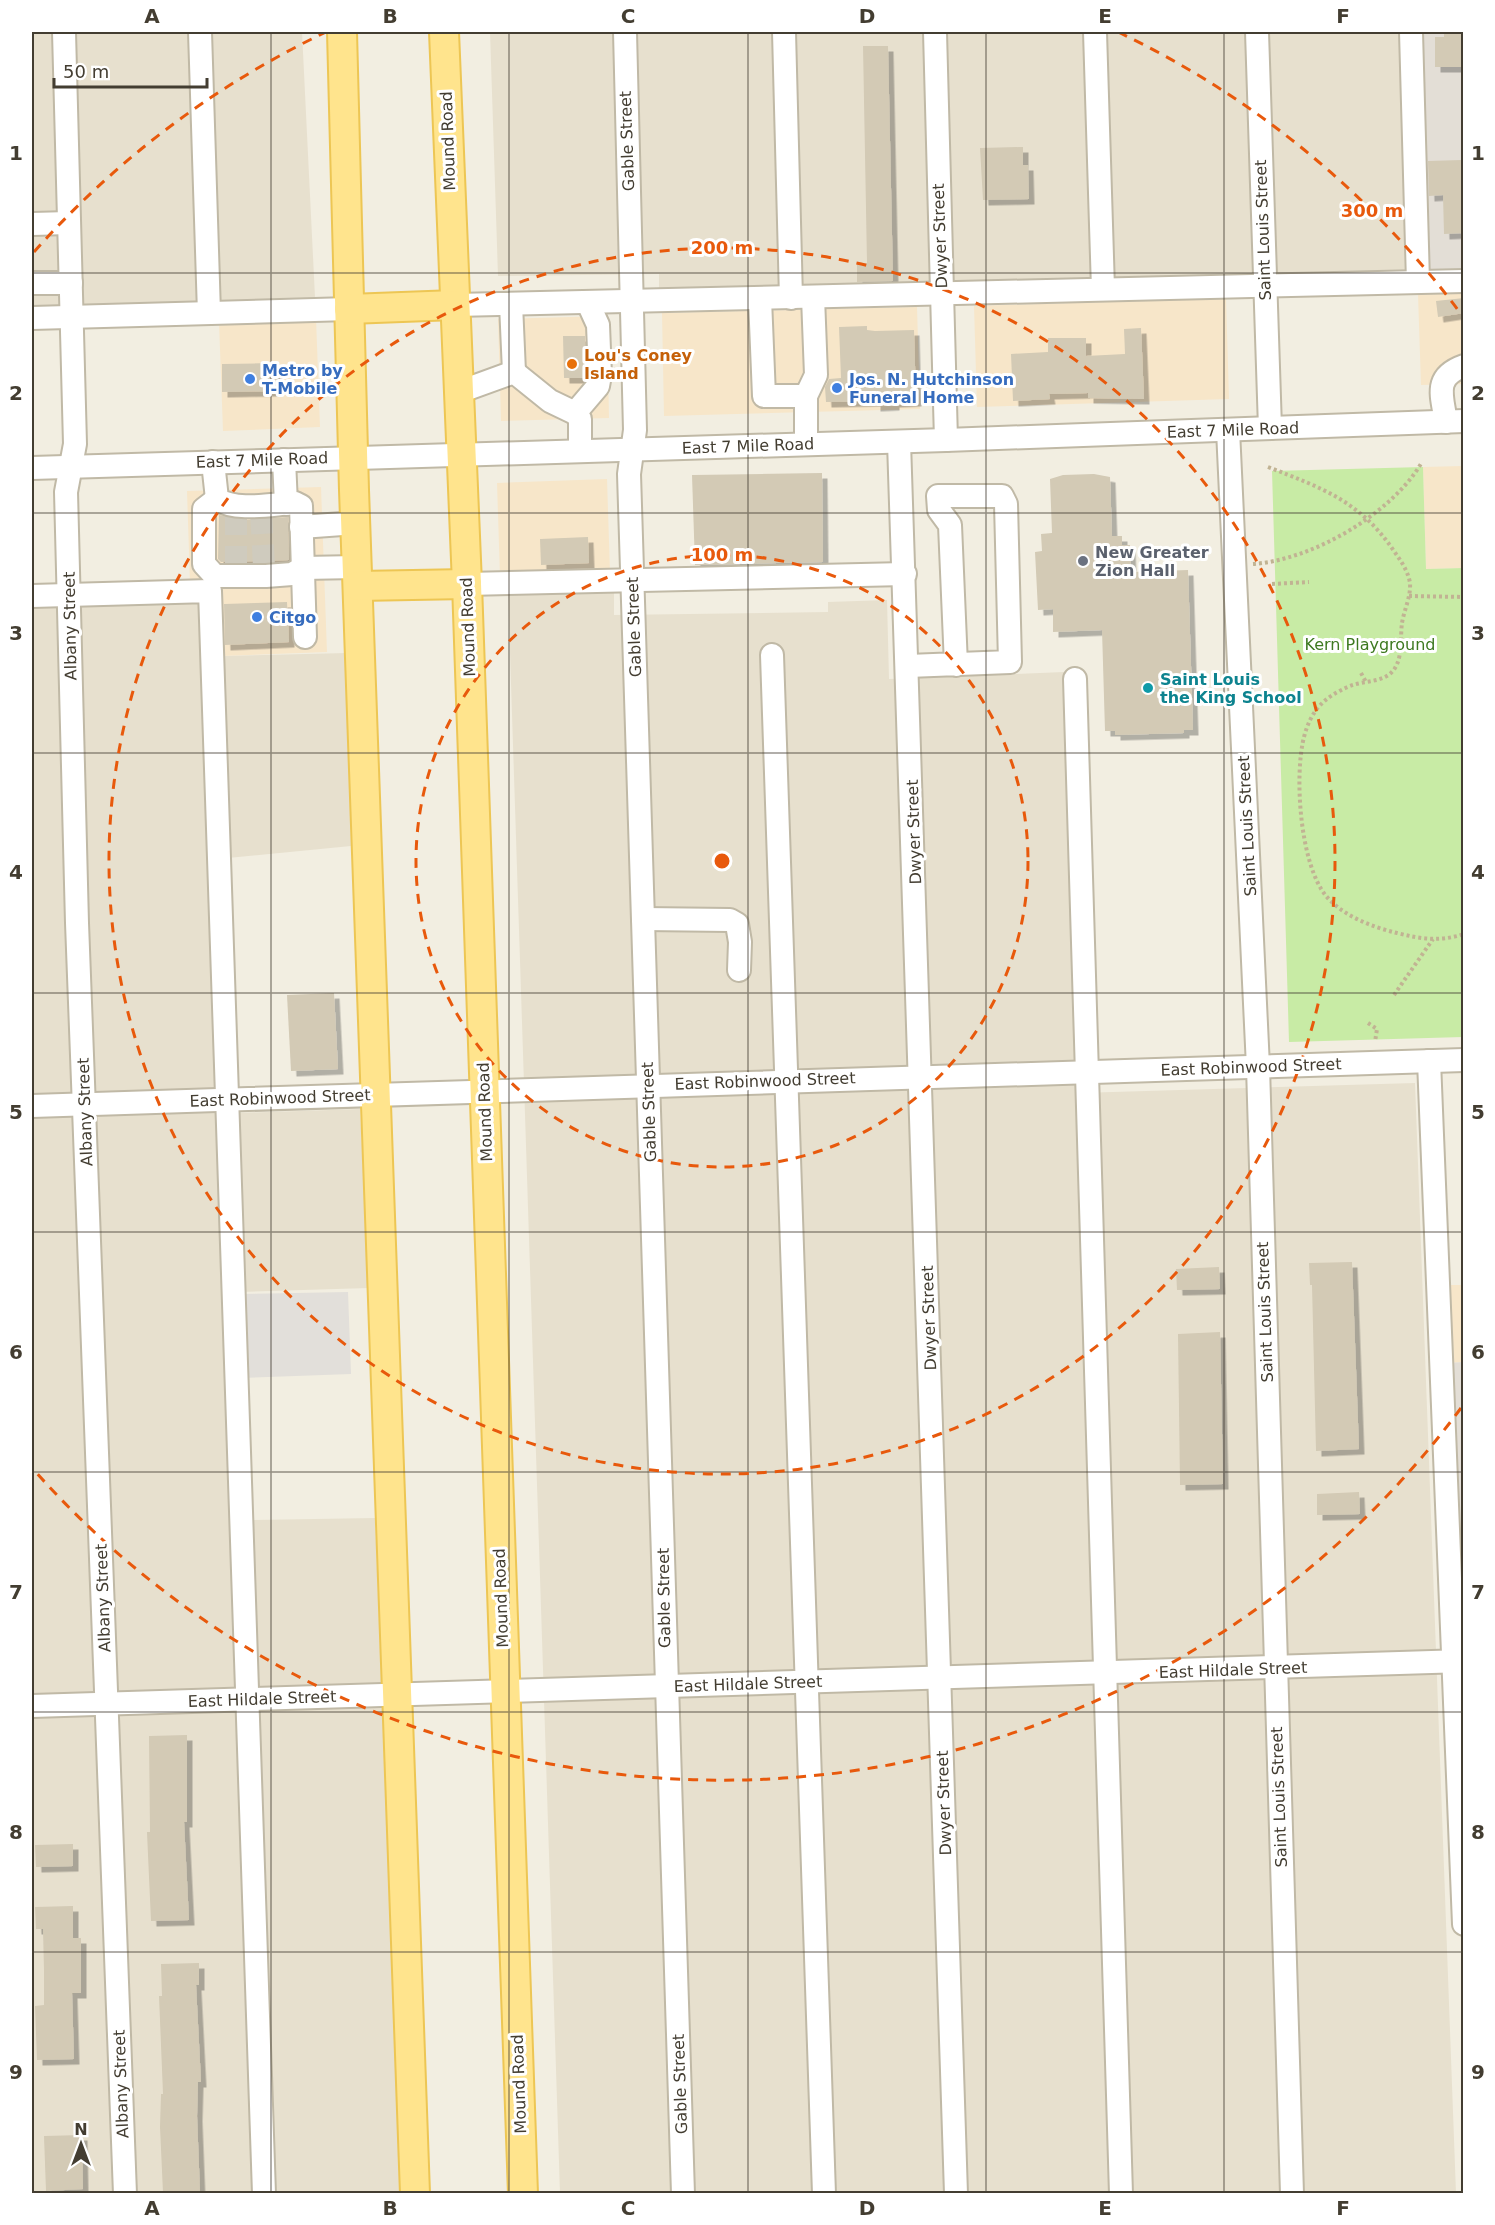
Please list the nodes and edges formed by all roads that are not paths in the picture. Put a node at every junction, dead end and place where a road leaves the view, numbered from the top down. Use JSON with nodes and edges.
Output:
{"nodes":[{"id":1,"x":64,"y":32,"type":"edge"},
{"id":2,"x":200,"y":32,"type":"edge"},
{"id":3,"x":342,"y":32,"type":"edge"},
{"id":4,"x":444,"y":32,"type":"edge"},
{"id":5,"x":625,"y":32,"type":"edge"},
{"id":6,"x":784,"y":32,"type":"edge"},
{"id":7,"x":935,"y":32,"type":"edge"},
{"id":8,"x":1095,"y":32,"type":"edge"},
{"id":9,"x":1257,"y":32,"type":"edge"},
{"id":10,"x":1411,"y":32,"type":"edge"},
{"id":11,"x":69,"y":223,"type":"junction"},
{"id":12,"x":32,"y":224,"type":"edge"},
{"id":13,"x":1464,"y":281,"type":"edge"},
{"id":14,"x":1418,"y":282,"type":"junction"},
{"id":15,"x":32,"y":283,"type":"edge"},
{"id":16,"x":71,"y":283,"type":"junction"},
{"id":17,"x":1264,"y":285,"type":"junction"},
{"id":18,"x":1103,"y":290,"type":"junction"},
{"id":19,"x":942,"y":294,"type":"junction"},
{"id":20,"x":802,"y":298,"type":"junction"},
{"id":21,"x":760,"y":299,"type":"junction"},
{"id":22,"x":588,"y":303,"type":"junction"},
{"id":23,"x":632,"y":303,"type":"junction"},
{"id":24,"x":511,"y":304,"type":"junction"},
{"id":25,"x":455,"y":305,"type":"junction"},
{"id":26,"x":349,"y":309,"type":"junction"},
{"id":27,"x":209,"y":313,"type":"junction"},
{"id":28,"x":71,"y":316,"type":"junction"},
{"id":29,"x":32,"y":318,"type":"edge"},
{"id":30,"x":1464,"y":366,"type":"edge"},
{"id":31,"x":514,"y":372,"type":"junction"},
{"id":32,"x":459,"y":392,"type":"junction"},
{"id":33,"x":806,"y":396,"type":"junction"},
{"id":34,"x":574,"y":413,"type":"junction"},
{"id":35,"x":1455,"y":422,"type":"edge"},
{"id":36,"x":1270,"y":428,"type":"junction"},
{"id":37,"x":1228,"y":430,"type":"junction"},
{"id":38,"x":946,"y":440,"type":"junction"},
{"id":39,"x":899,"y":442,"type":"junction"},
{"id":40,"x":806,"y":444,"type":"junction"},
{"id":41,"x":632,"y":449,"type":"junction"},
{"id":42,"x":580,"y":451,"type":"junction"},
{"id":43,"x":462,"y":454,"type":"junction"},
{"id":44,"x":353,"y":457,"type":"junction"},
{"id":45,"x":284,"y":460,"type":"junction"},
{"id":46,"x":213,"y":462,"type":"junction"},
{"id":47,"x":69,"y":467,"type":"junction"},
{"id":48,"x":32,"y":468,"type":"edge"},
{"id":49,"x":286,"y":504,"type":"junction"},
{"id":50,"x":230,"y":505,"type":"junction"},
{"id":51,"x":902,"y":509,"type":"junction"},
{"id":52,"x":939,"y":510,"type":"junction"},
{"id":53,"x":356,"y":523,"type":"junction"},
{"id":54,"x":301,"y":527,"type":"junction"},
{"id":55,"x":303,"y":568,"type":"junction"},
{"id":56,"x":905,"y":574,"type":"junction"},
{"id":57,"x":357,"y":577,"type":"junction"},
{"id":58,"x":633,"y":579,"type":"junction"},
{"id":59,"x":467,"y":584,"type":"junction"},
{"id":60,"x":69,"y":595,"type":"junction"},
{"id":61,"x":32,"y":596,"type":"edge"},
{"id":62,"x":305,"y":637,"type":"dead end"},
{"id":63,"x":772,"y":655,"type":"dead end"},
{"id":64,"x":956,"y":665,"type":"junction"},
{"id":65,"x":908,"y":666,"type":"junction"},
{"id":66,"x":1075,"y":679,"type":"dead end"},
{"id":67,"x":643,"y":919,"type":"junction"},
{"id":68,"x":740,"y":970,"type":"dead end"},
{"id":69,"x":1464,"y":1060,"type":"edge"},
{"id":70,"x":1430,"y":1061,"type":"junction"},
{"id":71,"x":1258,"y":1067,"type":"junction"},
{"id":72,"x":1086,"y":1072,"type":"junction"},
{"id":73,"x":921,"y":1077,"type":"junction"},
{"id":74,"x":787,"y":1081,"type":"junction"},
{"id":75,"x":649,"y":1085,"type":"junction"},
{"id":76,"x":484,"y":1090,"type":"junction"},
{"id":77,"x":375,"y":1094,"type":"junction"},
{"id":78,"x":229,"y":1100,"type":"junction"},
{"id":79,"x":85,"y":1104,"type":"junction"},
{"id":80,"x":32,"y":1106,"type":"edge"},
{"id":81,"x":1458,"y":1662,"type":"edge"},
{"id":82,"x":1276,"y":1669,"type":"junction"},
{"id":83,"x":1104,"y":1674,"type":"junction"},
{"id":84,"x":941,"y":1679,"type":"junction"},
{"id":85,"x":808,"y":1683,"type":"junction"},
{"id":86,"x":667,"y":1687,"type":"junction"},
{"id":87,"x":504,"y":1691,"type":"junction"},
{"id":88,"x":396,"y":1695,"type":"junction"},
{"id":89,"x":247,"y":1700,"type":"junction"},
{"id":90,"x":106,"y":1704,"type":"junction"},
{"id":91,"x":32,"y":1706,"type":"edge"},
{"id":92,"x":1464,"y":1924,"type":"edge"},
{"id":93,"x":125,"y":2193,"type":"edge"},
{"id":94,"x":264,"y":2193,"type":"edge"},
{"id":95,"x":415,"y":2193,"type":"edge"},
{"id":96,"x":523,"y":2193,"type":"edge"},
{"id":97,"x":683,"y":2193,"type":"edge"},
{"id":98,"x":824,"y":2193,"type":"edge"},
{"id":99,"x":956,"y":2193,"type":"edge"},
{"id":100,"x":1121,"y":2193,"type":"edge"},
{"id":101,"x":1292,"y":2193,"type":"edge"}],
"edges":[{"from":1,"to":11,"type":"street","name":"Albany Street"},
{"from":2,"to":27,"type":"street"},
{"from":3,"to":26,"type":"main road"},
{"from":4,"to":25,"type":"main road","name":"Mound Road"},
{"from":5,"to":23,"type":"street","name":"Gable Street"},
{"from":6,"to":20,"type":"street"},
{"from":7,"to":19,"type":"street","name":"Dwyer Street"},
{"from":8,"to":18,"type":"street"},
{"from":9,"to":17,"type":"street","name":"Saint Louis Street"},
{"from":10,"to":14,"type":"street"},
{"from":11,"to":12,"type":"street"},
{"from":11,"to":16,"type":"street","name":"Albany Street"},
{"from":13,"to":14,"type":"street"},
{"from":14,"to":17,"type":"street"},
{"from":15,"to":16,"type":"street"},
{"from":16,"to":28,"type":"street","name":"Albany Street"},
{"from":17,"to":18,"type":"street"},
{"from":17,"to":36,"type":"street","name":"Saint Louis Street"},
{"from":18,"to":19,"type":"street"},
{"from":19,"to":20,"type":"street"},
{"from":19,"to":38,"type":"street","name":"Dwyer Street"},
{"from":20,"to":21,"type":"street"},
{"from":20,"to":33,"type":"street"},
{"from":21,"to":23,"type":"street"},
{"from":21,"to":33,"type":"street"},
{"from":22,"to":23,"type":"street"},
{"from":22,"to":24,"type":"street"},
{"from":22,"to":34,"type":"street"},
{"from":23,"to":41,"type":"street","name":"Gable Street"},
{"from":24,"to":25,"type":"street"},
{"from":24,"to":31,"type":"street"},
{"from":25,"to":26,"type":"main road"},
{"from":25,"to":32,"type":"main road","name":"Mound Road"},
{"from":26,"to":27,"type":"street"},
{"from":26,"to":44,"type":"main road"},
{"from":27,"to":28,"type":"street"},
{"from":28,"to":29,"type":"street"},
{"from":28,"to":47,"type":"street","name":"Albany Street"},
{"from":30,"to":35,"type":"street"},
{"from":31,"to":32,"type":"street"},
{"from":31,"to":34,"type":"street"},
{"from":32,"to":43,"type":"main road","name":"Mound Road"},
{"from":33,"to":40,"type":"street"},
{"from":34,"to":42,"type":"street"},
{"from":35,"to":36,"type":"street","name":"East 7 Mile Road"},
{"from":36,"to":37,"type":"street","name":"East 7 Mile Road"},
{"from":37,"to":38,"type":"street","name":"East 7 Mile Road"},
{"from":37,"to":71,"type":"street","name":"Saint Louis Street"},
{"from":38,"to":39,"type":"street","name":"East 7 Mile Road"},
{"from":39,"to":40,"type":"street","name":"East 7 Mile Road"},
{"from":39,"to":51,"type":"street","name":"Dwyer Street"},
{"from":40,"to":41,"type":"street","name":"East 7 Mile Road"},
{"from":41,"to":42,"type":"street","name":"East 7 Mile Road"},
{"from":41,"to":58,"type":"street","name":"Gable Street"},
{"from":42,"to":43,"type":"street","name":"East 7 Mile Road"},
{"from":43,"to":44,"type":"street","name":"East 7 Mile Road"},
{"from":43,"to":59,"type":"main road","name":"Mound Road"},
{"from":44,"to":45,"type":"street","name":"East 7 Mile Road"},
{"from":44,"to":53,"type":"main road"},
{"from":45,"to":46,"type":"street","name":"East 7 Mile Road"},
{"from":45,"to":49,"type":"street"},
{"from":46,"to":47,"type":"street","name":"East 7 Mile Road"},
{"from":46,"to":50,"type":"street"},
{"from":47,"to":48,"type":"street","name":"East 7 Mile Road"},
{"from":47,"to":60,"type":"street","name":"Albany Street"},
{"from":49,"to":50,"type":"street"},
{"from":49,"to":54,"type":"street"},
{"from":50,"to":55,"type":"street"},
{"from":51,"to":52,"type":"street"},
{"from":51,"to":56,"type":"street","name":"Dwyer Street"},
{"from":52,"to":64,"type":"street"},
{"from":52,"to":64,"type":"street"},
{"from":53,"to":54,"type":"street"},
{"from":53,"to":57,"type":"main road"},
{"from":54,"to":55,"type":"street"},
{"from":55,"to":57,"type":"street"},
{"from":55,"to":62,"type":"street"},
{"from":56,"to":58,"type":"street"},
{"from":56,"to":65,"type":"street","name":"Dwyer Street"},
{"from":57,"to":59,"type":"main road"},
{"from":57,"to":77,"type":"main road"},
{"from":58,"to":59,"type":"street"},
{"from":58,"to":67,"type":"street","name":"Gable Street"},
{"from":59,"to":76,"type":"main road","name":"Mound Road"},
{"from":60,"to":61,"type":"street"},
{"from":60,"to":78,"type":"street"},
{"from":60,"to":79,"type":"street","name":"Albany Street"},
{"from":63,"to":74,"type":"street"},
{"from":64,"to":65,"type":"street"},
{"from":65,"to":73,"type":"street","name":"Dwyer Street"},
{"from":66,"to":72,"type":"street"},
{"from":67,"to":68,"type":"street"},
{"from":67,"to":75,"type":"street","name":"Gable Street"},
{"from":69,"to":70,"type":"street","name":"East Robinwood Street"},
{"from":70,"to":71,"type":"street","name":"East Robinwood Street"},
{"from":70,"to":81,"type":"street"},
{"from":71,"to":72,"type":"street","name":"East Robinwood Street"},
{"from":71,"to":82,"type":"street","name":"Saint Louis Street"},
{"from":72,"to":73,"type":"street","name":"East Robinwood Street"},
{"from":72,"to":83,"type":"street"},
{"from":73,"to":74,"type":"street","name":"East Robinwood Street"},
{"from":73,"to":84,"type":"street","name":"Dwyer Street"},
{"from":74,"to":75,"type":"street","name":"East Robinwood Street"},
{"from":74,"to":85,"type":"street"},
{"from":75,"to":76,"type":"street","name":"East Robinwood Street"},
{"from":75,"to":86,"type":"street","name":"Gable Street"},
{"from":76,"to":77,"type":"street","name":"East Robinwood Street"},
{"from":76,"to":87,"type":"main road","name":"Mound Road"},
{"from":77,"to":78,"type":"street","name":"East Robinwood Street"},
{"from":77,"to":88,"type":"main road"},
{"from":78,"to":79,"type":"street","name":"East Robinwood Street"},
{"from":78,"to":89,"type":"street"},
{"from":79,"to":80,"type":"street","name":"East Robinwood Street"},
{"from":79,"to":90,"type":"street","name":"Albany Street"},
{"from":81,"to":82,"type":"street","name":"East Hildale Street"},
{"from":81,"to":92,"type":"street"},
{"from":82,"to":83,"type":"street","name":"East Hildale Street"},
{"from":82,"to":101,"type":"street","name":"Saint Louis Street"},
{"from":83,"to":84,"type":"street","name":"East Hildale Street"},
{"from":83,"to":100,"type":"street"},
{"from":84,"to":85,"type":"street","name":"East Hildale Street"},
{"from":84,"to":99,"type":"street","name":"Dwyer Street"},
{"from":85,"to":86,"type":"street","name":"East Hildale Street"},
{"from":85,"to":98,"type":"street"},
{"from":86,"to":87,"type":"street","name":"East Hildale Street"},
{"from":86,"to":97,"type":"street","name":"Gable Street"},
{"from":87,"to":88,"type":"street","name":"East Hildale Street"},
{"from":87,"to":96,"type":"main road","name":"Mound Road"},
{"from":88,"to":89,"type":"street","name":"East Hildale Street"},
{"from":88,"to":95,"type":"main road"},
{"from":89,"to":90,"type":"street","name":"East Hildale Street"},
{"from":89,"to":94,"type":"street"},
{"from":90,"to":91,"type":"street","name":"East Hildale Street"},
{"from":90,"to":93,"type":"street","name":"Albany Street"}]}
